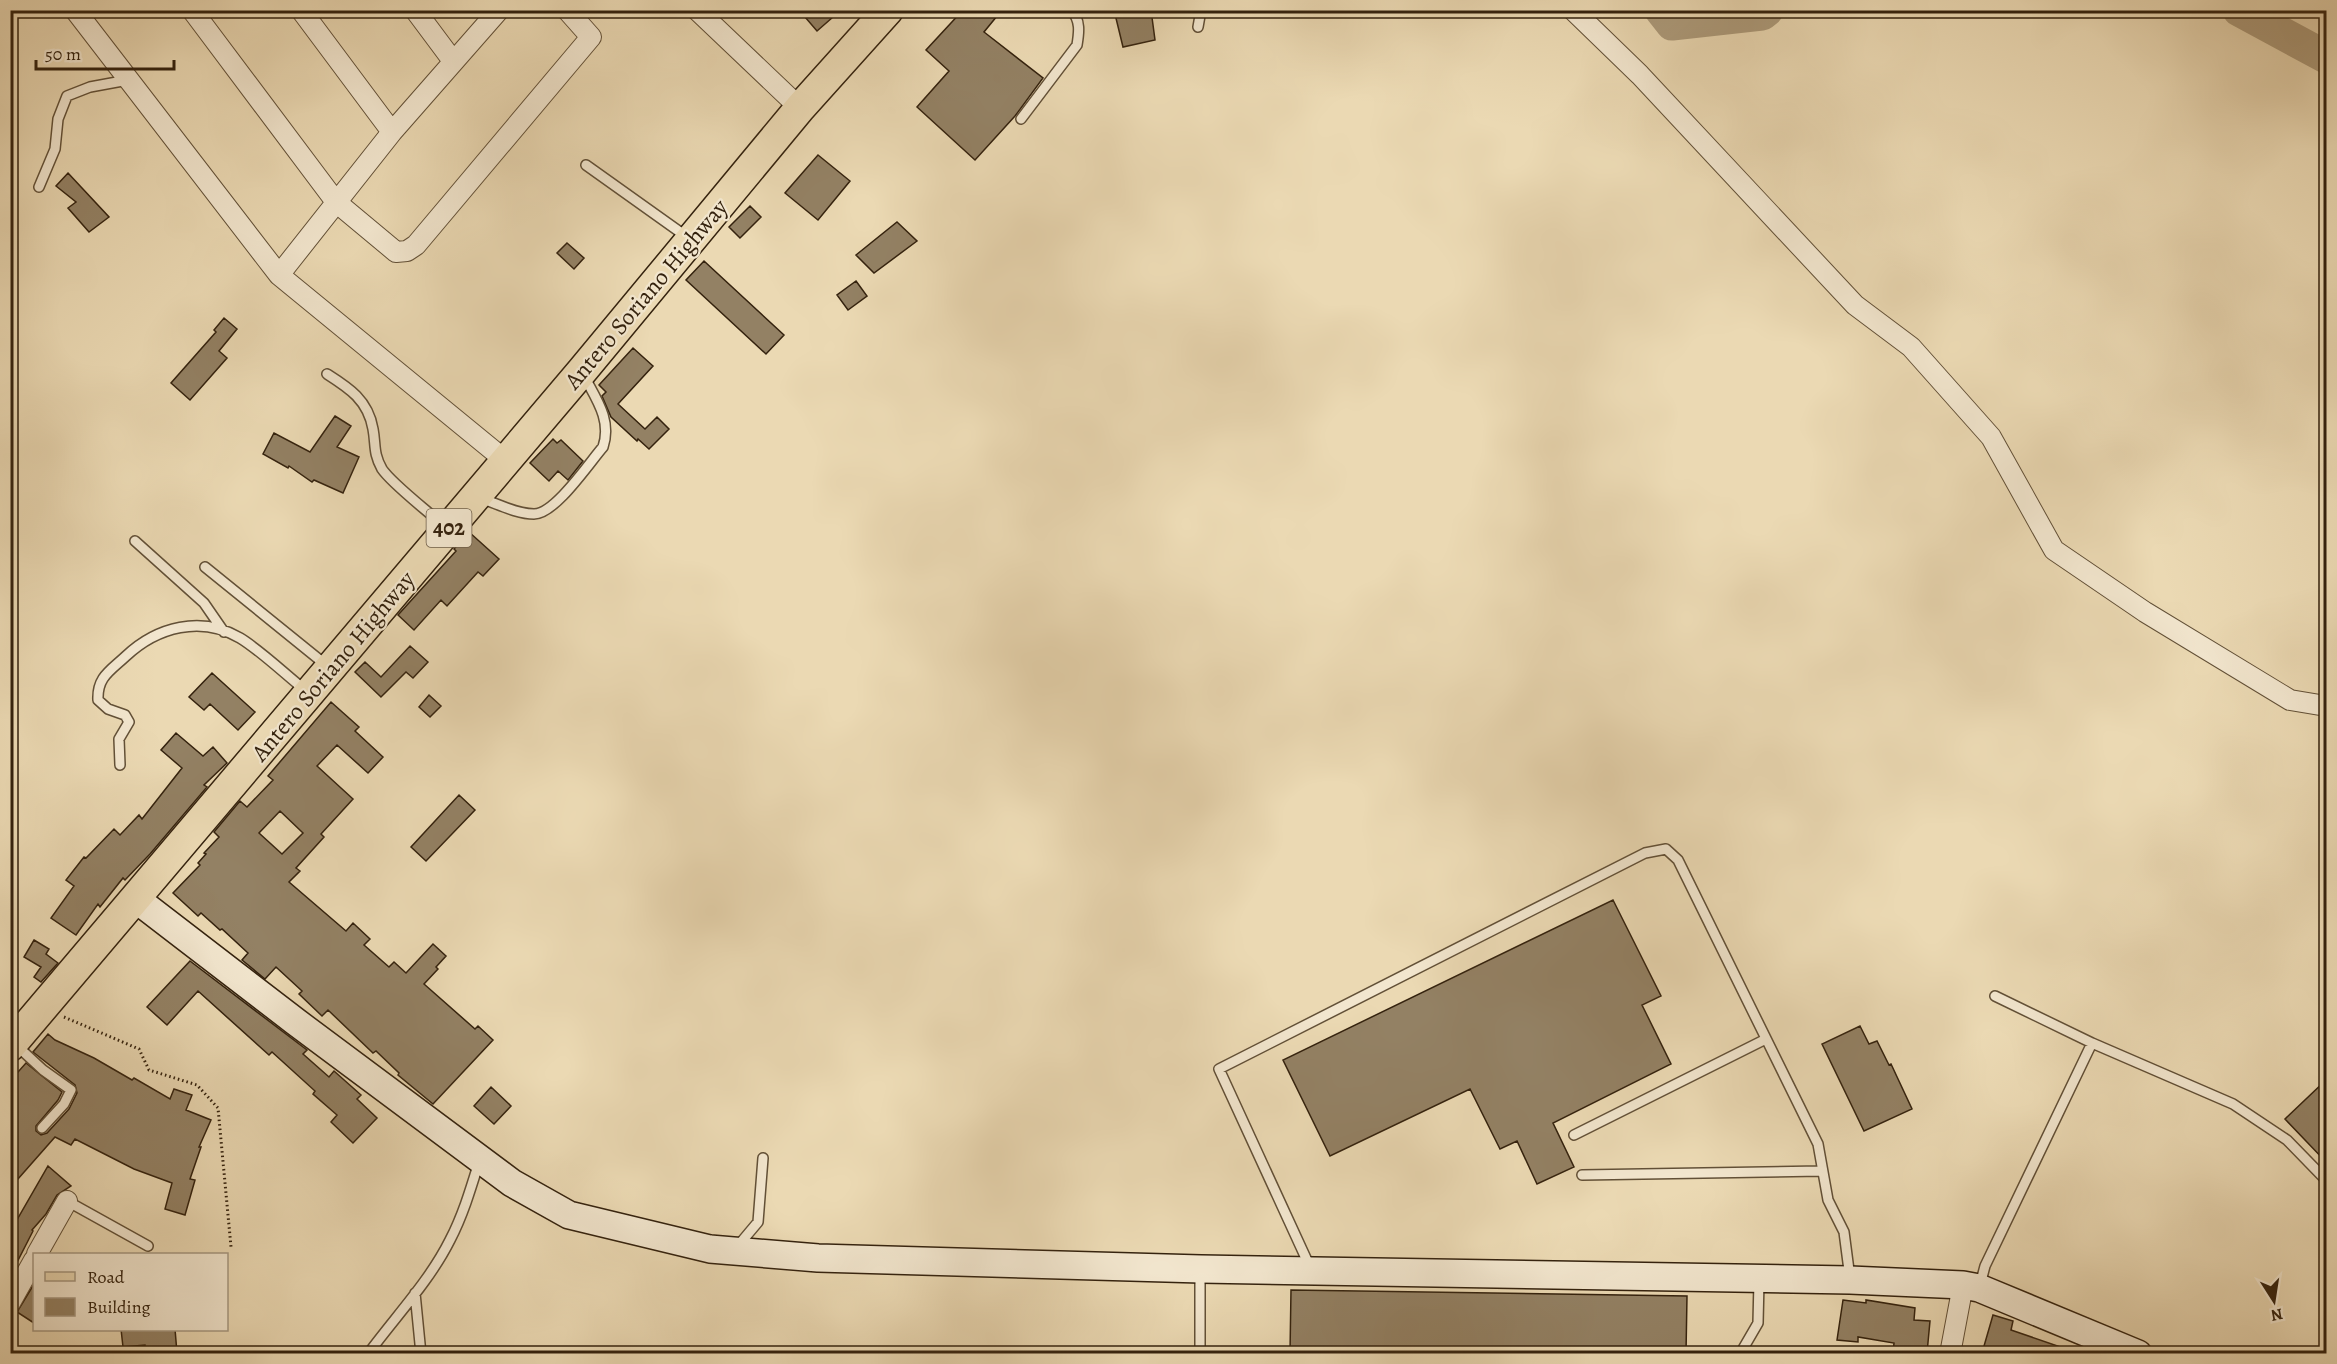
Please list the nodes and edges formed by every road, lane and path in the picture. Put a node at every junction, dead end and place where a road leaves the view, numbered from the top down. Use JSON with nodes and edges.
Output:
{"nodes":[{"id":1,"x":75,"y":10,"type":"edge"},
{"id":2,"x":192,"y":10,"type":"edge"},
{"id":3,"x":301,"y":10,"type":"edge"},
{"id":4,"x":415,"y":10,"type":"edge"},
{"id":5,"x":500,"y":10,"type":"edge"},
{"id":6,"x":567,"y":10,"type":"edge"},
{"id":7,"x":697,"y":10,"type":"edge"},
{"id":8,"x":888,"y":10,"type":"edge"},
{"id":9,"x":1071,"y":10,"type":"edge"},
{"id":10,"x":1201,"y":10,"type":"edge"},
{"id":11,"x":1573,"y":10,"type":"edge"},
{"id":12,"x":1198,"y":27,"type":"dead end"},
{"id":13,"x":453,"y":61,"type":"junction"},
{"id":14,"x":128,"y":80,"type":"junction"},
{"id":15,"x":800,"y":108,"type":"junction"},
{"id":16,"x":1021,"y":119,"type":"dead end"},
{"id":17,"x":392,"y":132,"type":"junction"},
{"id":18,"x":586,"y":165,"type":"dead end"},
{"id":19,"x":39,"y":188,"type":"dead end"},
{"id":20,"x":336,"y":202,"type":"junction"},
{"id":21,"x":692,"y":240,"type":"junction"},
{"id":22,"x":279,"y":275,"type":"junction"},
{"id":23,"x":582,"y":371,"type":"junction"},
{"id":24,"x":327,"y":374,"type":"dead end"},
{"id":25,"x":506,"y":461,"type":"junction"},
{"id":26,"x":476,"y":496,"type":"junction"},
{"id":27,"x":448,"y":529,"type":"junction"},
{"id":28,"x":135,"y":541,"type":"dead end"},
{"id":29,"x":205,"y":567,"type":"dead end"},
{"id":30,"x":224,"y":632,"type":"junction"},
{"id":31,"x":331,"y":668,"type":"junction"},
{"id":32,"x":309,"y":694,"type":"junction"},
{"id":33,"x":2326,"y":706,"type":"edge"},
{"id":34,"x":120,"y":765,"type":"dead end"},
{"id":35,"x":136,"y":899,"type":"junction"},
{"id":36,"x":1995,"y":996,"type":"dead end"},
{"id":37,"x":43,"y":1008,"type":"junction"},
{"id":38,"x":1766,"y":1039,"type":"junction"},
{"id":39,"x":2092,"y":1042,"type":"junction"},
{"id":40,"x":12,"y":1044,"type":"edge"},
{"id":41,"x":42,"y":1128,"type":"dead end"},
{"id":42,"x":1574,"y":1134,"type":"dead end"},
{"id":43,"x":764,"y":1158,"type":"dead end"},
{"id":44,"x":480,"y":1159,"type":"junction"},
{"id":45,"x":1821,"y":1171,"type":"junction"},
{"id":46,"x":1582,"y":1175,"type":"dead end"},
{"id":47,"x":2326,"y":1180,"type":"edge"},
{"id":48,"x":67,"y":1201,"type":"joint"},
{"id":49,"x":148,"y":1246,"type":"dead end"},
{"id":50,"x":231,"y":1247,"type":"dead end"},
{"id":51,"x":734,"y":1251,"type":"junction"},
{"id":52,"x":38,"y":1253,"type":"edge"},
{"id":53,"x":33,"y":1262,"type":"edge"},
{"id":54,"x":1200,"y":1269,"type":"junction"},
{"id":55,"x":1311,"y":1270,"type":"junction"},
{"id":56,"x":1760,"y":1279,"type":"junction"},
{"id":57,"x":1850,"y":1280,"type":"junction"},
{"id":58,"x":1971,"y":1287,"type":"junction"},
{"id":59,"x":415,"y":1293,"type":"junction"},
{"id":60,"x":10,"y":1303,"type":"edge"},
{"id":61,"x":368,"y":1353,"type":"edge"},
{"id":62,"x":420,"y":1353,"type":"edge"},
{"id":63,"x":1200,"y":1353,"type":"edge"},
{"id":64,"x":1740,"y":1353,"type":"edge"},
{"id":65,"x":1950,"y":1353,"type":"edge"},
{"id":66,"x":2138,"y":1353,"type":"edge"}],
"edges":[{"from":1,"to":14,"type":"street"},
{"from":2,"to":20,"type":"street"},
{"from":3,"to":17,"type":"street"},
{"from":4,"to":13,"type":"street"},
{"from":5,"to":13,"type":"street"},
{"from":6,"to":20,"type":"street"},
{"from":7,"to":15,"type":"street"},
{"from":8,"to":15,"type":"main road","name":"Antero Soriano Highway","number":"402"},
{"from":9,"to":16,"type":"lane"},
{"from":10,"to":12,"type":"lane"},
{"from":11,"to":33,"type":"street"},
{"from":13,"to":17,"type":"street"},
{"from":14,"to":19,"type":"lane"},
{"from":14,"to":22,"type":"street"},
{"from":15,"to":21,"type":"main road","name":"Antero Soriano Highway","number":"402"},
{"from":17,"to":20,"type":"street"},
{"from":18,"to":21,"type":"lane"},
{"from":20,"to":22,"type":"street"},
{"from":21,"to":23,"type":"main road","name":"Antero Soriano Highway","number":"402"},
{"from":22,"to":25,"type":"street"},
{"from":23,"to":25,"type":"main road","name":"Antero Soriano Highway","number":"402"},
{"from":23,"to":26,"type":"lane"},
{"from":24,"to":27,"type":"lane"},
{"from":25,"to":26,"type":"main road","name":"Antero Soriano Highway","number":"402"},
{"from":26,"to":27,"type":"main road","name":"Antero Soriano Highway","number":"402"},
{"from":27,"to":31,"type":"main road","name":"Antero Soriano Highway","number":"402"},
{"from":28,"to":30,"type":"lane"},
{"from":29,"to":31,"type":"lane"},
{"from":30,"to":32,"type":"lane"},
{"from":30,"to":34,"type":"lane"},
{"from":31,"to":32,"type":"main road","name":"Antero Soriano Highway","number":"402"},
{"from":32,"to":35,"type":"main road","name":"Antero Soriano Highway","number":"402"},
{"from":35,"to":37,"type":"main road","name":"Antero Soriano Highway","number":"402"},
{"from":35,"to":44,"type":"street"},
{"from":36,"to":39,"type":"lane"},
{"from":37,"to":40,"type":"main road","name":"Antero Soriano Highway","number":"402"},
{"from":37,"to":50,"type":"path"},
{"from":38,"to":42,"type":"lane"},
{"from":38,"to":45,"type":"lane"},
{"from":38,"to":55,"type":"lane"},
{"from":39,"to":47,"type":"lane"},
{"from":39,"to":58,"type":"lane"},
{"from":40,"to":41,"type":"lane"},
{"from":43,"to":51,"type":"lane"},
{"from":44,"to":51,"type":"street"},
{"from":44,"to":59,"type":"lane"},
{"from":45,"to":46,"type":"lane"},
{"from":45,"to":57,"type":"lane"},
{"from":48,"to":49,"type":"lane"},
{"from":48,"to":52,"type":"street"},
{"from":51,"to":54,"type":"street"},
{"from":53,"to":60,"type":"street"},
{"from":54,"to":55,"type":"street"},
{"from":54,"to":63,"type":"lane"},
{"from":55,"to":56,"type":"street"},
{"from":56,"to":57,"type":"street"},
{"from":56,"to":64,"type":"lane"},
{"from":57,"to":58,"type":"street"},
{"from":58,"to":65,"type":"street"},
{"from":58,"to":66,"type":"street"},
{"from":59,"to":61,"type":"lane"},
{"from":59,"to":62,"type":"lane"}]}
